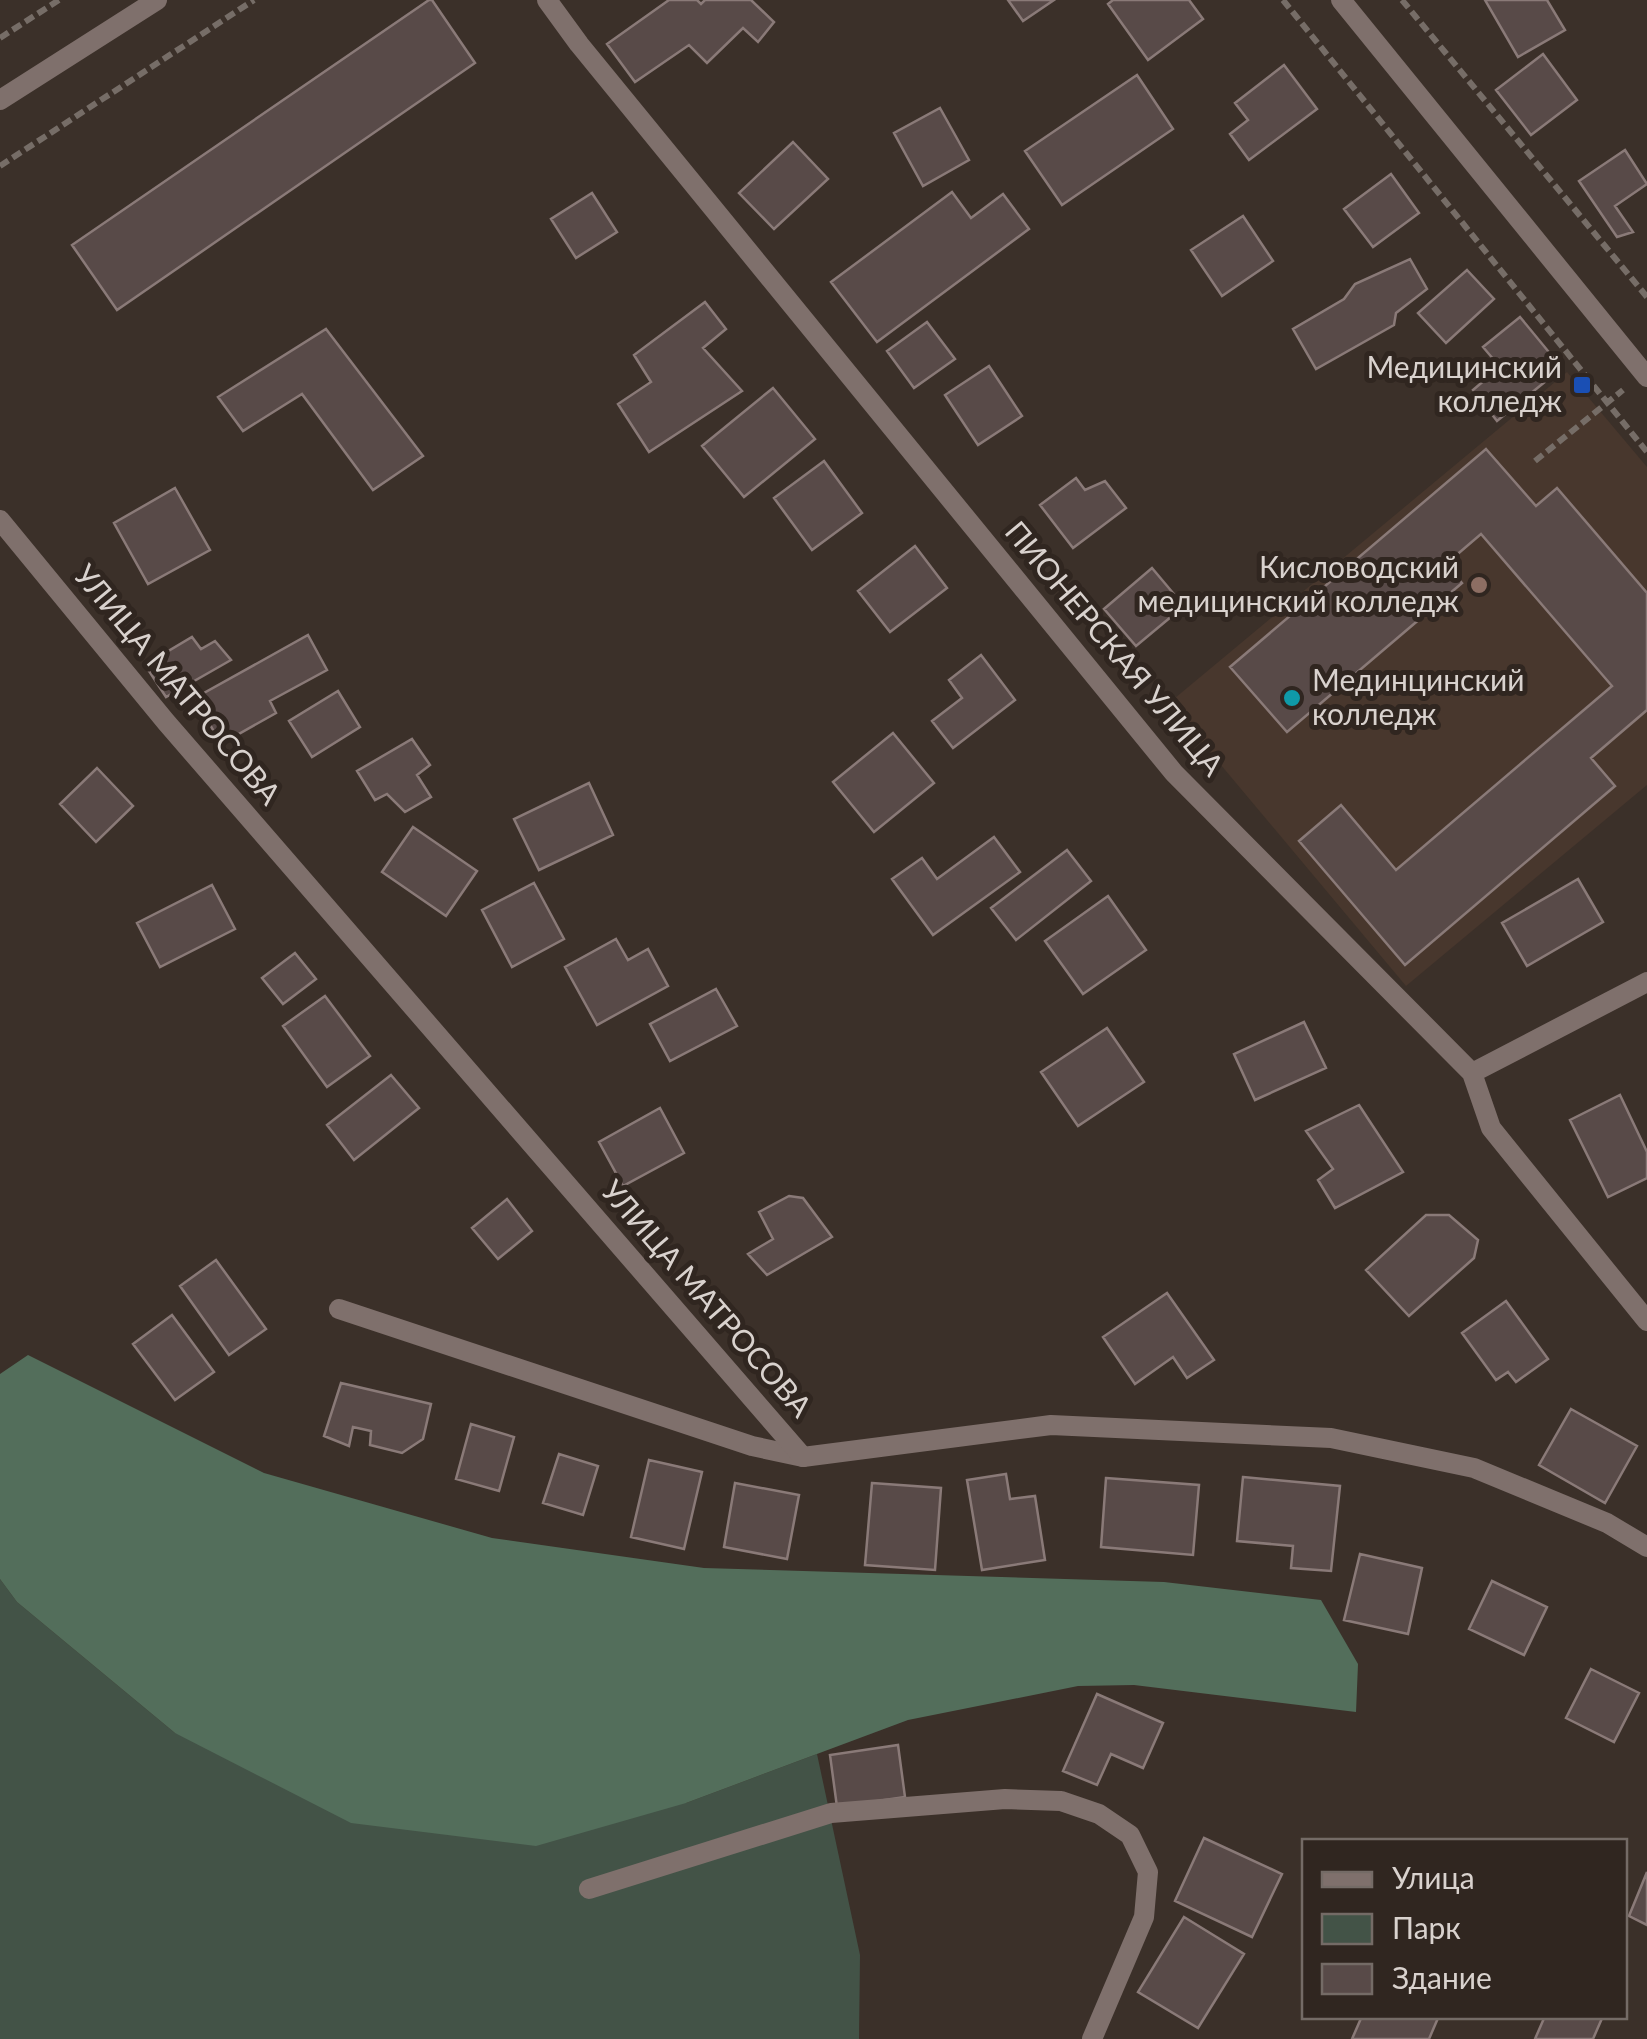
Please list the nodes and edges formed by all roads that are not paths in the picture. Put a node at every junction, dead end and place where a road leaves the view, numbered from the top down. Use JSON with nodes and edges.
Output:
{"nodes":[{"id":1,"x":157,"y":0,"type":"edge"},
{"id":2,"x":547,"y":0,"type":"edge"},
{"id":3,"x":1341,"y":0,"type":"edge"},
{"id":4,"x":0,"y":100,"type":"edge"},
{"id":5,"x":1647,"y":377,"type":"edge"},
{"id":6,"x":0,"y":520,"type":"edge"},
{"id":7,"x":1647,"y":982,"type":"edge"},
{"id":8,"x":1472,"y":1074,"type":"junction"},
{"id":9,"x":340,"y":1309,"type":"dead end"},
{"id":10,"x":1647,"y":1320,"type":"edge"},
{"id":11,"x":803,"y":1457,"type":"junction"},
{"id":12,"x":1647,"y":1547,"type":"edge"},
{"id":13,"x":589,"y":1888,"type":"dead end"},
{"id":14,"x":1092,"y":2039,"type":"edge"}],
"edges":[{"from":1,"to":4,"type":"street"},
{"from":2,"to":8,"type":"street","name":"ПИОНЕРСКАЯ УЛИЦА"},
{"from":3,"to":5,"type":"street"},
{"from":6,"to":11,"type":"street","name":"УЛИЦА МАТРОСОВА"},
{"from":7,"to":8,"type":"street"},
{"from":8,"to":10,"type":"street","name":"ПИОНЕРСКАЯ УЛИЦА"},
{"from":9,"to":11,"type":"street"},
{"from":11,"to":12,"type":"street","name":"УЛИЦА МАТРОСОВА"},
{"from":13,"to":14,"type":"street"}]}
